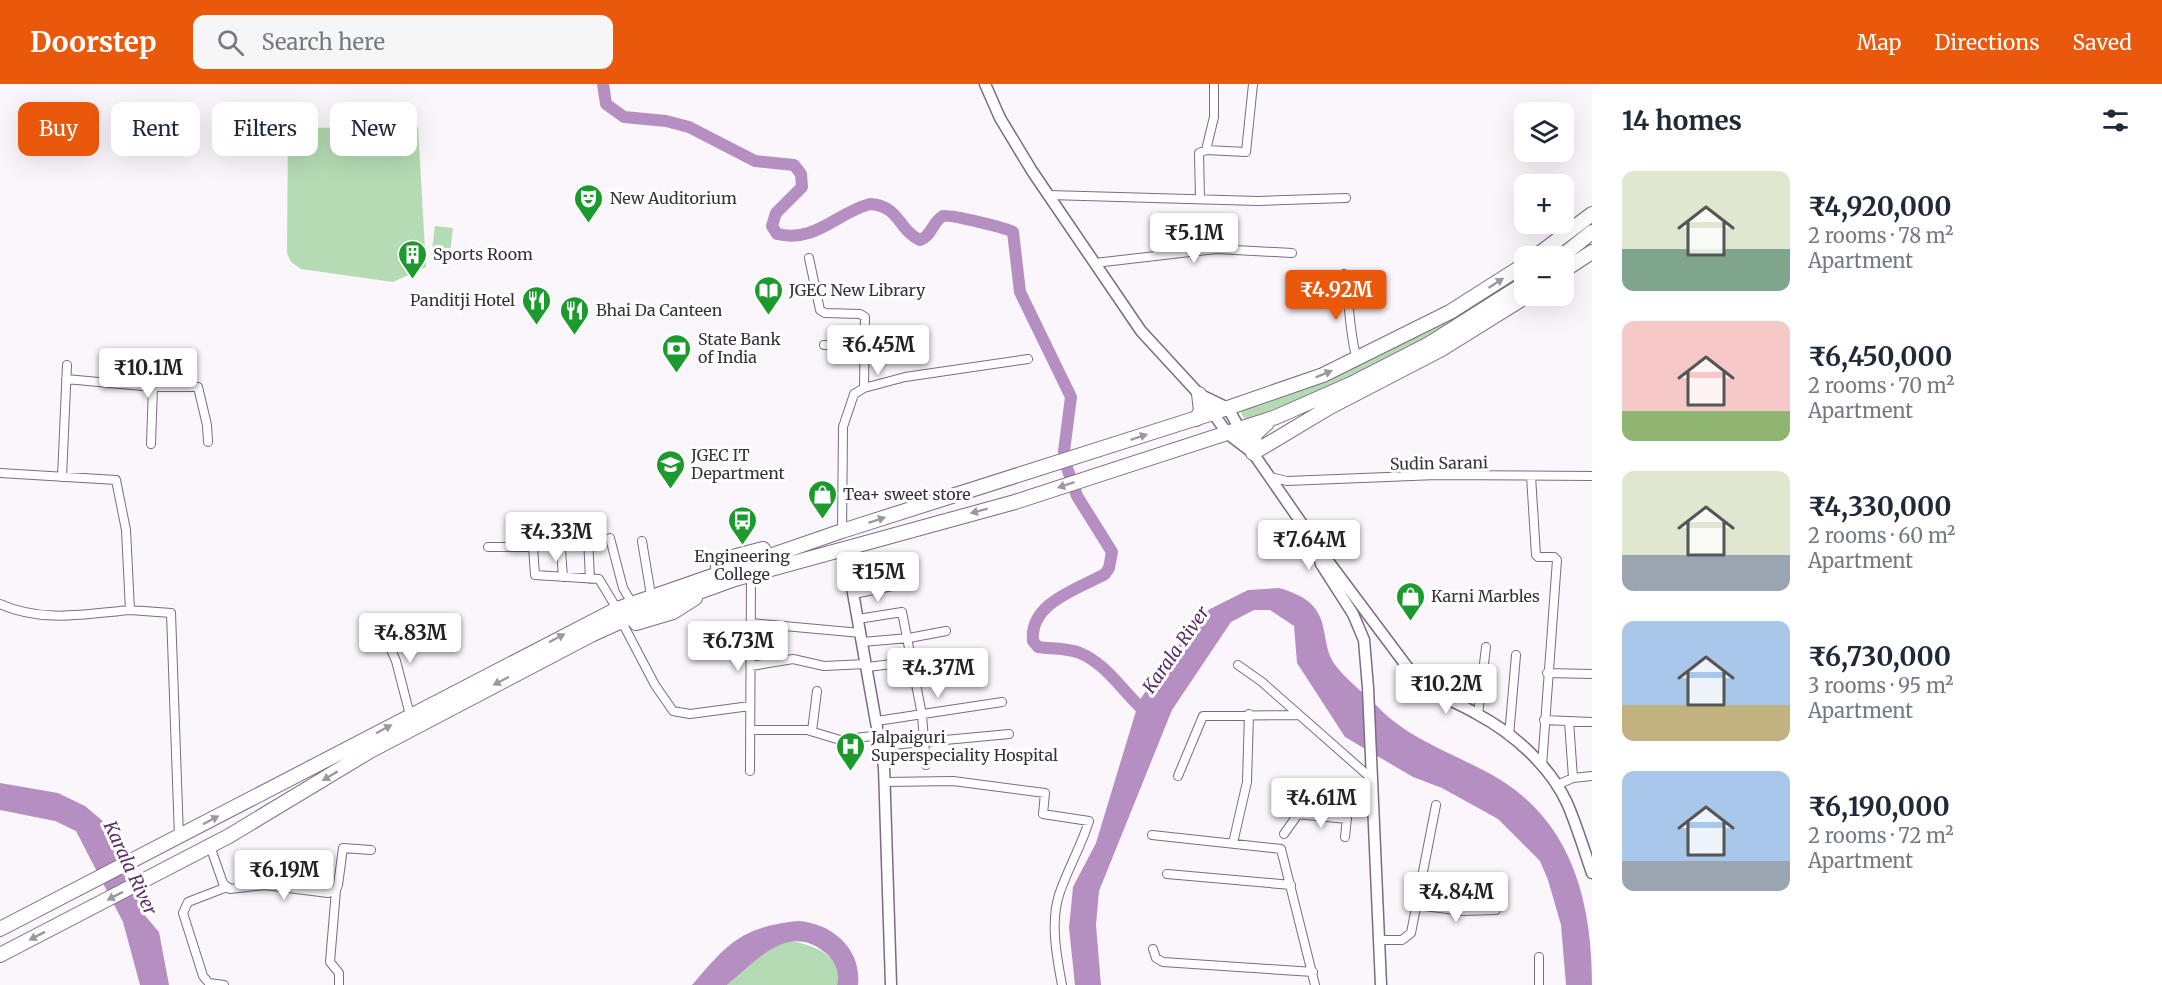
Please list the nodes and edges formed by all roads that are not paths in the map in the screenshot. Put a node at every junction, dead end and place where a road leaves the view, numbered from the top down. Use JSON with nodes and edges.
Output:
{"nodes":[{"id":1,"x":986,"y":84,"type":"edge"},
{"id":2,"x":1214,"y":84,"type":"edge"},
{"id":3,"x":1253,"y":84,"type":"edge"},
{"id":4,"x":1206,"y":150,"type":"junction"},
{"id":5,"x":1049,"y":195,"type":"junction"},
{"id":6,"x":1346,"y":198,"type":"dead end"},
{"id":7,"x":1200,"y":199,"type":"junction"},
{"id":8,"x":1592,"y":214,"type":"edge"},
{"id":9,"x":1592,"y":232,"type":"edge"},
{"id":10,"x":1549,"y":246,"type":"edge"},
{"id":11,"x":1574,"y":246,"type":"edge"},
{"id":12,"x":1592,"y":252,"type":"edge"},
{"id":13,"x":1292,"y":253,"type":"dead end"},
{"id":14,"x":809,"y":258,"type":"dead end"},
{"id":15,"x":1095,"y":263,"type":"junction"},
{"id":16,"x":1574,"y":264,"type":"edge"},
{"id":17,"x":1514,"y":271,"type":"edge"},
{"id":18,"x":1344,"y":274,"type":"dead end"},
{"id":19,"x":1514,"y":290,"type":"edge"},
{"id":20,"x":1514,"y":304,"type":"edge"},
{"id":21,"x":824,"y":345,"type":"dead end"},
{"id":22,"x":863,"y":346,"type":"junction"},
{"id":23,"x":1028,"y":359,"type":"dead end"},
{"id":24,"x":1357,"y":360,"type":"junction"},
{"id":25,"x":67,"y":365,"type":"dead end"},
{"id":26,"x":66,"y":379,"type":"junction"},
{"id":27,"x":153,"y":387,"type":"junction"},
{"id":28,"x":864,"y":387,"type":"junction"},
{"id":29,"x":1199,"y":394,"type":"junction"},
{"id":30,"x":1228,"y":408,"type":"junction"},
{"id":31,"x":1212,"y":414,"type":"junction"},
{"id":32,"x":1276,"y":417,"type":"junction"},
{"id":33,"x":1196,"y":418,"type":"junction"},
{"id":34,"x":1242,"y":429,"type":"junction"},
{"id":35,"x":1228,"y":434,"type":"junction"},
{"id":36,"x":208,"y":442,"type":"dead end"},
{"id":37,"x":151,"y":444,"type":"dead end"},
{"id":38,"x":1253,"y":453,"type":"junction"},
{"id":39,"x":0,"y":473,"type":"edge"},
{"id":40,"x":1531,"y":476,"type":"junction"},
{"id":41,"x":1592,"y":476,"type":"edge"},
{"id":42,"x":62,"y":477,"type":"junction"},
{"id":43,"x":1270,"y":477,"type":"junction"},
{"id":44,"x":1287,"y":481,"type":"junction"},
{"id":45,"x":1281,"y":493,"type":"junction"},
{"id":46,"x":842,"y":531,"type":"junction"},
{"id":47,"x":560,"y":537,"type":"dead end"},
{"id":48,"x":588,"y":538,"type":"dead end"},
{"id":49,"x":610,"y":538,"type":"dead end"},
{"id":50,"x":642,"y":542,"type":"dead end"},
{"id":51,"x":1316,"y":544,"type":"junction"},
{"id":52,"x":488,"y":547,"type":"dead end"},
{"id":53,"x":845,"y":548,"type":"junction"},
{"id":54,"x":752,"y":573,"type":"junction"},
{"id":55,"x":563,"y":577,"type":"junction"},
{"id":56,"x":590,"y":579,"type":"junction"},
{"id":57,"x":708,"y":582,"type":"junction"},
{"id":58,"x":897,"y":585,"type":"dead end"},
{"id":59,"x":854,"y":594,"type":"junction"},
{"id":60,"x":651,"y":595,"type":"junction"},
{"id":61,"x":632,"y":603,"type":"junction"},
{"id":62,"x":0,"y":604,"type":"edge"},
{"id":63,"x":617,"y":609,"type":"junction"},
{"id":64,"x":130,"y":610,"type":"junction"},
{"id":65,"x":858,"y":619,"type":"junction"},
{"id":66,"x":751,"y":623,"type":"junction"},
{"id":67,"x":624,"y":626,"type":"junction"},
{"id":68,"x":373,"y":627,"type":"dead end"},
{"id":69,"x":600,"y":631,"type":"junction"},
{"id":70,"x":946,"y":631,"type":"dead end"},
{"id":71,"x":862,"y":637,"type":"junction"},
{"id":72,"x":909,"y":638,"type":"junction"},
{"id":73,"x":1486,"y":648,"type":"dead end"},
{"id":74,"x":1516,"y":655,"type":"dead end"},
{"id":75,"x":951,"y":657,"type":"dead end"},
{"id":76,"x":914,"y":662,"type":"junction"},
{"id":77,"x":867,"y":665,"type":"junction"},
{"id":78,"x":1238,"y":665,"type":"dead end"},
{"id":79,"x":751,"y":666,"type":"junction"},
{"id":80,"x":1547,"y":673,"type":"junction"},
{"id":81,"x":1592,"y":674,"type":"edge"},
{"id":82,"x":816,"y":691,"type":"dead end"},
{"id":83,"x":1002,"y":702,"type":"dead end"},
{"id":84,"x":750,"y":706,"type":"junction"},
{"id":85,"x":1249,"y":714,"type":"junction"},
{"id":86,"x":1478,"y":714,"type":"junction"},
{"id":87,"x":410,"y":715,"type":"junction"},
{"id":88,"x":922,"y":715,"type":"junction"},
{"id":89,"x":1299,"y":715,"type":"junction"},
{"id":90,"x":1544,"y":720,"type":"junction"},
{"id":91,"x":877,"y":721,"type":"junction"},
{"id":92,"x":1569,"y":721,"type":"junction"},
{"id":93,"x":1592,"y":722,"type":"edge"},
{"id":94,"x":750,"y":730,"type":"junction"},
{"id":95,"x":812,"y":731,"type":"junction"},
{"id":96,"x":1009,"y":734,"type":"dead end"},
{"id":97,"x":1509,"y":736,"type":"junction"},
{"id":98,"x":880,"y":741,"type":"junction"},
{"id":99,"x":924,"y":742,"type":"junction"},
{"id":100,"x":926,"y":765,"type":"dead end"},
{"id":101,"x":1542,"y":766,"type":"junction"},
{"id":102,"x":750,"y":771,"type":"dead end"},
{"id":103,"x":1178,"y":776,"type":"dead end"},
{"id":104,"x":1592,"y":776,"type":"edge"},
{"id":105,"x":1573,"y":778,"type":"junction"},
{"id":106,"x":1372,"y":779,"type":"junction"},
{"id":107,"x":884,"y":782,"type":"junction"},
{"id":108,"x":1557,"y":785,"type":"junction"},
{"id":109,"x":1350,"y":788,"type":"junction"},
{"id":110,"x":1373,"y":792,"type":"junction"},
{"id":111,"x":1436,"y":805,"type":"dead end"},
{"id":112,"x":1296,"y":814,"type":"junction"},
{"id":113,"x":1347,"y":819,"type":"junction"},
{"id":114,"x":1284,"y":834,"type":"dead end"},
{"id":115,"x":1152,"y":835,"type":"dead end"},
{"id":116,"x":179,"y":837,"type":"junction"},
{"id":117,"x":1345,"y":837,"type":"dead end"},
{"id":118,"x":1233,"y":843,"type":"junction"},
{"id":119,"x":210,"y":846,"type":"junction"},
{"id":120,"x":371,"y":850,"type":"dead end"},
{"id":121,"x":1592,"y":873,"type":"edge"},
{"id":122,"x":1167,"y":874,"type":"dead end"},
{"id":123,"x":1291,"y":885,"type":"junction"},
{"id":124,"x":227,"y":887,"type":"junction"},
{"id":125,"x":336,"y":890,"type":"junction"},
{"id":126,"x":1417,"y":905,"type":"junction"},
{"id":127,"x":1496,"y":910,"type":"dead end"},
{"id":128,"x":0,"y":929,"type":"edge"},
{"id":129,"x":1380,"y":940,"type":"junction"},
{"id":130,"x":1153,"y":949,"type":"dead end"},
{"id":131,"x":0,"y":955,"type":"edge"},
{"id":132,"x":1539,"y":957,"type":"dead end"},
{"id":133,"x":1313,"y":972,"type":"junction"},
{"id":134,"x":224,"y":985,"type":"edge"},
{"id":135,"x":339,"y":985,"type":"edge"},
{"id":136,"x":891,"y":985,"type":"edge"},
{"id":137,"x":1062,"y":985,"type":"edge"},
{"id":138,"x":1315,"y":985,"type":"edge"},
{"id":139,"x":1381,"y":985,"type":"edge"},
{"id":140,"x":1539,"y":985,"type":"edge"}],
"edges":[{"from":1,"to":5,"type":"main road"},
{"from":2,"to":4,"type":"street"},
{"from":3,"to":4,"type":"street"},
{"from":4,"to":7,"type":"street"},
{"from":5,"to":7,"type":"street"},
{"from":5,"to":15,"type":"main road"},
{"from":6,"to":7,"type":"street"},
{"from":8,"to":10,"type":"highway"},
{"from":9,"to":11,"type":"highway"},
{"from":12,"to":16,"type":"highway"},
{"from":13,"to":15,"type":"street"},
{"from":14,"to":22,"type":"street"},
{"from":15,"to":29,"type":"main road"},
{"from":24,"to":17,"type":"highway","one_way":true},
{"from":18,"to":24,"type":"street"},
{"from":19,"to":32,"type":"highway"},
{"from":20,"to":38,"type":"highway"},
{"from":21,"to":22,"type":"street"},
{"from":22,"to":28,"type":"street"},
{"from":23,"to":28,"type":"street"},
{"from":30,"to":24,"type":"highway","one_way":true},
{"from":25,"to":26,"type":"street"},
{"from":26,"to":27,"type":"street"},
{"from":26,"to":42,"type":"street"},
{"from":27,"to":36,"type":"street"},
{"from":27,"to":37,"type":"street"},
{"from":28,"to":46,"type":"street"},
{"from":29,"to":30,"type":"main road"},
{"from":29,"to":31,"type":"main road"},
{"from":29,"to":33,"type":"highway"},
{"from":30,"to":31,"type":"highway"},
{"from":30,"to":34,"type":"main road"},
{"from":31,"to":33,"type":"highway"},
{"from":31,"to":35,"type":"main road"},
{"from":32,"to":34,"type":"highway"},
{"from":32,"to":38,"type":"highway"},
{"from":46,"to":33,"type":"highway","one_way":true},
{"from":34,"to":35,"type":"highway"},
{"from":34,"to":38,"type":"main road"},
{"from":35,"to":38,"type":"main road"},
{"from":35,"to":53,"type":"highway","one_way":true},
{"from":38,"to":43,"type":"main road"},
{"from":39,"to":42,"type":"street"},
{"from":40,"to":41,"type":"street","name":"Sudin Sarani"},
{"from":40,"to":44,"type":"street","name":"Sudin Sarani"},
{"from":40,"to":80,"type":"street"},
{"from":42,"to":64,"type":"street"},
{"from":43,"to":44,"type":"street","name":"Sudin Sarani"},
{"from":43,"to":45,"type":"main road"},
{"from":44,"to":45,"type":"street"},
{"from":45,"to":51,"type":"main road"},
{"from":46,"to":53,"type":"highway"},
{"from":46,"to":57,"type":"highway"},
{"from":47,"to":55,"type":"street"},
{"from":48,"to":56,"type":"street"},
{"from":49,"to":61,"type":"street"},
{"from":50,"to":60,"type":"street"},
{"from":51,"to":86,"type":"main road"},
{"from":51,"to":106,"type":"main road"},
{"from":52,"to":55,"type":"street"},
{"from":53,"to":54,"type":"highway"},
{"from":53,"to":59,"type":"main road"},
{"from":54,"to":57,"type":"highway"},
{"from":54,"to":66,"type":"street"},
{"from":55,"to":56,"type":"street"},
{"from":56,"to":63,"type":"street"},
{"from":57,"to":60,"type":"highway"},
{"from":57,"to":67,"type":"highway"},
{"from":57,"to":69,"type":"highway"},
{"from":58,"to":59,"type":"street"},
{"from":59,"to":65,"type":"main road"},
{"from":60,"to":61,"type":"highway"},
{"from":61,"to":63,"type":"highway"},
{"from":62,"to":64,"type":"street"},
{"from":87,"to":63,"type":"highway","one_way":true},
{"from":64,"to":116,"type":"street"},
{"from":65,"to":71,"type":"main road"},
{"from":65,"to":72,"type":"street"},
{"from":66,"to":71,"type":"street"},
{"from":66,"to":79,"type":"street"},
{"from":67,"to":69,"type":"highway"},
{"from":67,"to":84,"type":"street"},
{"from":68,"to":87,"type":"street"},
{"from":69,"to":119,"type":"highway","one_way":true},
{"from":70,"to":72,"type":"street"},
{"from":71,"to":72,"type":"street"},
{"from":71,"to":77,"type":"main road"},
{"from":72,"to":76,"type":"street"},
{"from":73,"to":86,"type":"street"},
{"from":74,"to":97,"type":"street"},
{"from":75,"to":76,"type":"street"},
{"from":76,"to":77,"type":"street"},
{"from":76,"to":88,"type":"street"},
{"from":77,"to":79,"type":"street"},
{"from":77,"to":91,"type":"main road"},
{"from":78,"to":89,"type":"street"},
{"from":79,"to":84,"type":"street"},
{"from":80,"to":81,"type":"street"},
{"from":80,"to":90,"type":"street"},
{"from":82,"to":95,"type":"street"},
{"from":83,"to":88,"type":"street"},
{"from":84,"to":94,"type":"street"},
{"from":85,"to":89,"type":"street"},
{"from":85,"to":103,"type":"street"},
{"from":85,"to":118,"type":"street"},
{"from":86,"to":97,"type":"main road"},
{"from":116,"to":87,"type":"highway","one_way":true},
{"from":88,"to":91,"type":"street"},
{"from":88,"to":99,"type":"street"},
{"from":89,"to":106,"type":"street"},
{"from":90,"to":92,"type":"street"},
{"from":90,"to":101,"type":"street"},
{"from":91,"to":98,"type":"main road"},
{"from":92,"to":93,"type":"street"},
{"from":92,"to":105,"type":"street"},
{"from":94,"to":95,"type":"street"},
{"from":94,"to":102,"type":"street"},
{"from":95,"to":98,"type":"street"},
{"from":96,"to":99,"type":"street"},
{"from":97,"to":101,"type":"main road"},
{"from":98,"to":99,"type":"street"},
{"from":98,"to":107,"type":"main road"},
{"from":99,"to":100,"type":"street"},
{"from":101,"to":108,"type":"main road"},
{"from":104,"to":105,"type":"street"},
{"from":105,"to":108,"type":"street"},
{"from":106,"to":110,"type":"main road"},
{"from":107,"to":136,"type":"main road"},
{"from":107,"to":137,"type":"street"},
{"from":108,"to":121,"type":"main road"},
{"from":109,"to":110,"type":"street"},
{"from":109,"to":112,"type":"street"},
{"from":109,"to":113,"type":"street"},
{"from":110,"to":129,"type":"main road"},
{"from":111,"to":126,"type":"street"},
{"from":112,"to":113,"type":"street"},
{"from":112,"to":114,"type":"street"},
{"from":113,"to":117,"type":"street"},
{"from":115,"to":118,"type":"street"},
{"from":116,"to":128,"type":"highway"},
{"from":118,"to":123,"type":"street"},
{"from":119,"to":124,"type":"street"},
{"from":119,"to":131,"type":"highway","one_way":true},
{"from":120,"to":125,"type":"street"},
{"from":122,"to":123,"type":"street"},
{"from":123,"to":133,"type":"street"},
{"from":124,"to":125,"type":"street"},
{"from":124,"to":134,"type":"street"},
{"from":125,"to":135,"type":"street"},
{"from":126,"to":127,"type":"street"},
{"from":126,"to":129,"type":"street"},
{"from":129,"to":139,"type":"main road"},
{"from":130,"to":133,"type":"street"},
{"from":132,"to":140,"type":"street"},
{"from":133,"to":138,"type":"street"}]}
